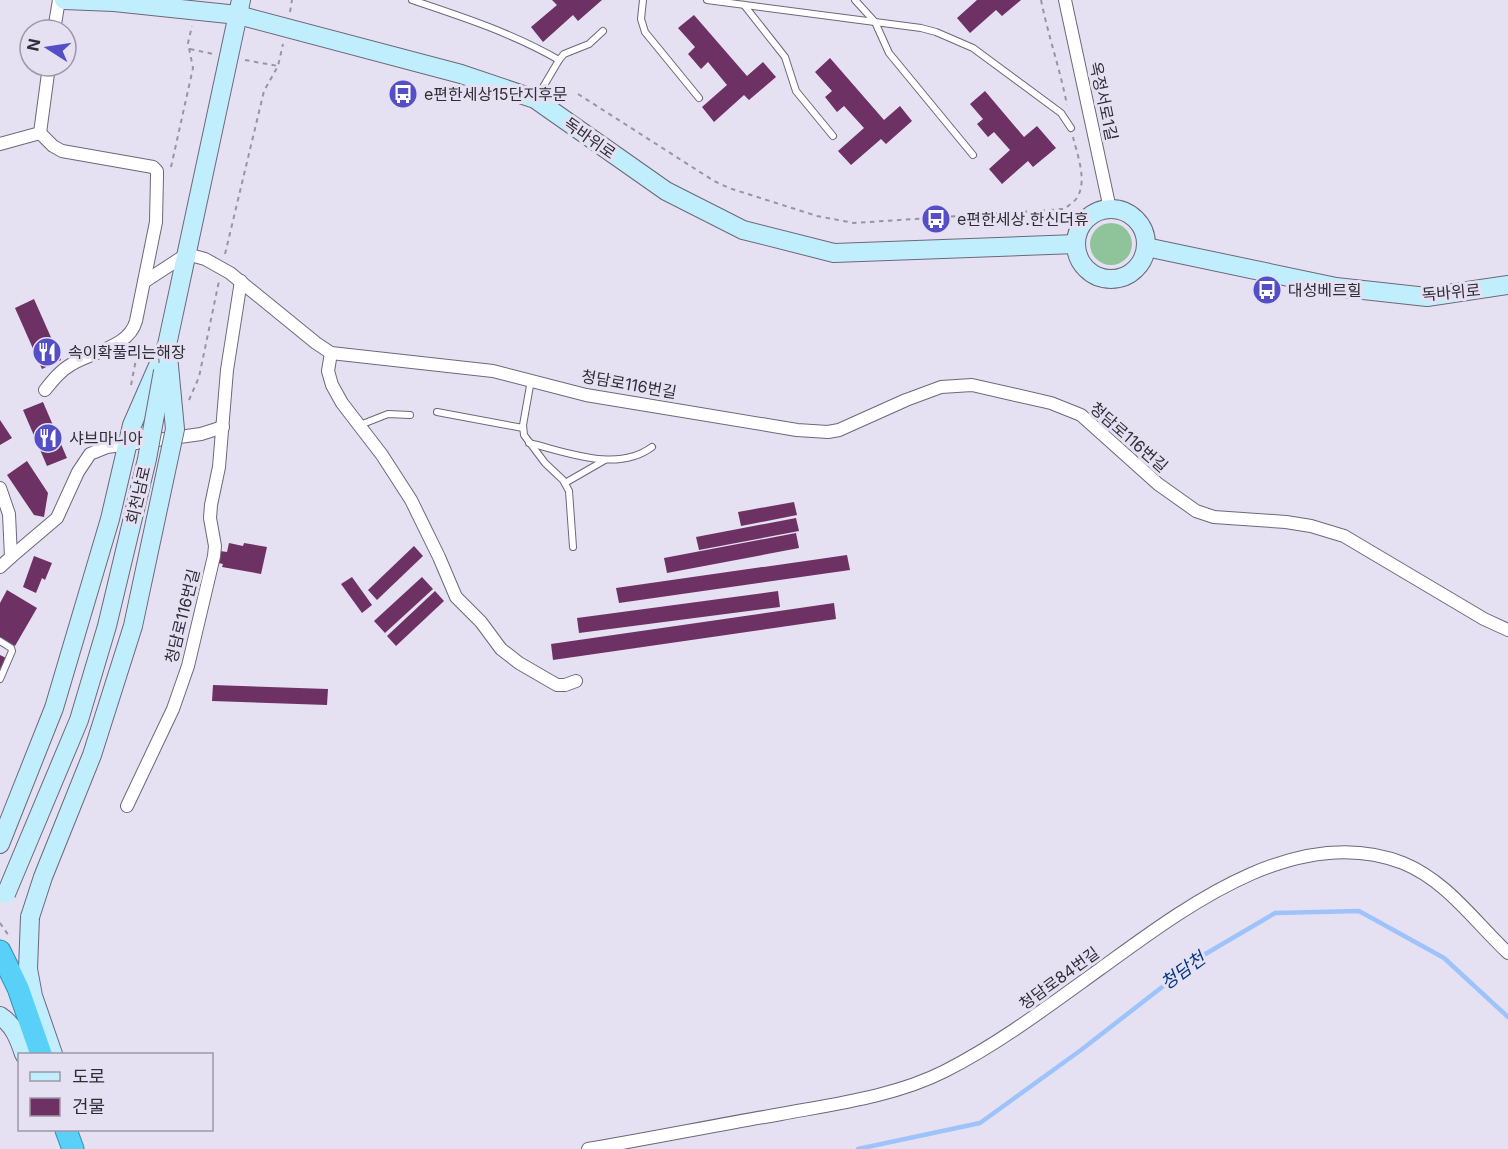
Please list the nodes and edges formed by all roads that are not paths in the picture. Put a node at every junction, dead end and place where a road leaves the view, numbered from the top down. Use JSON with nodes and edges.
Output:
{"nodes":[{"id":1,"x":59,"y":0,"type":"edge"},
{"id":2,"x":64,"y":0,"type":"edge"},
{"id":3,"x":412,"y":0,"type":"edge"},
{"id":4,"x":643,"y":0,"type":"edge"},
{"id":5,"x":707,"y":0,"type":"edge"},
{"id":6,"x":855,"y":0,"type":"edge"},
{"id":7,"x":1065,"y":0,"type":"edge"},
{"id":8,"x":744,"y":5,"type":"junction"},
{"id":9,"x":240,"y":7,"type":"edge"},
{"id":10,"x":56,"y":18,"type":"edge"},
{"id":11,"x":875,"y":22,"type":"junction"},
{"id":12,"x":603,"y":31,"type":"dead end"},
{"id":13,"x":559,"y":60,"type":"junction"},
{"id":14,"x":47,"y":78,"type":"edge"},
{"id":15,"x":699,"y":98,"type":"dead end"},
{"id":16,"x":535,"y":99,"type":"junction"},
{"id":17,"x":1071,"y":128,"type":"road end"},
{"id":18,"x":40,"y":133,"type":"junction"},
{"id":19,"x":833,"y":136,"type":"dead end"},
{"id":20,"x":0,"y":144,"type":"edge"},
{"id":21,"x":973,"y":155,"type":"dead end"},
{"id":22,"x":1110,"y":209,"type":"junction"},
{"id":23,"x":1076,"y":244,"type":"junction"},
{"id":24,"x":1146,"y":247,"type":"junction"},
{"id":25,"x":187,"y":254,"type":"junction"},
{"id":26,"x":241,"y":281,"type":"junction"},
{"id":27,"x":144,"y":282,"type":"junction"},
{"id":28,"x":1508,"y":285,"type":"edge"},
{"id":29,"x":167,"y":345,"type":"junction"},
{"id":30,"x":331,"y":353,"type":"junction"},
{"id":31,"x":531,"y":380,"type":"junction"},
{"id":32,"x":45,"y":390,"type":"dead end"},
{"id":33,"x":437,"y":412,"type":"dead end"},
{"id":34,"x":410,"y":415,"type":"dead end"},
{"id":35,"x":360,"y":425,"type":"junction"},
{"id":36,"x":223,"y":427,"type":"junction"},
{"id":37,"x":523,"y":428,"type":"junction"},
{"id":38,"x":529,"y":443,"type":"junction"},
{"id":39,"x":652,"y":447,"type":"dead end"},
{"id":40,"x":605,"y":460,"type":"junction"},
{"id":41,"x":565,"y":483,"type":"junction"},
{"id":42,"x":0,"y":488,"type":"edge"},
{"id":43,"x":573,"y":548,"type":"dead end"},
{"id":44,"x":11,"y":557,"type":"junction"},
{"id":45,"x":0,"y":567,"type":"edge"},
{"id":46,"x":1508,"y":630,"type":"edge"},
{"id":47,"x":0,"y":641,"type":"edge"},
{"id":48,"x":0,"y":679,"type":"edge"},
{"id":49,"x":576,"y":681,"type":"dead end"},
{"id":50,"x":128,"y":806,"type":"dead end"},
{"id":51,"x":0,"y":844,"type":"edge"},
{"id":52,"x":0,"y":904,"type":"edge"},
{"id":53,"x":0,"y":951,"type":"edge"},
{"id":54,"x":1508,"y":952,"type":"edge"},
{"id":55,"x":0,"y":1016,"type":"edge"},
{"id":56,"x":24,"y":1053,"type":"edge"},
{"id":57,"x":40,"y":1053,"type":"edge"},
{"id":58,"x":53,"y":1053,"type":"edge"},
{"id":59,"x":66,"y":1131,"type":"edge"},
{"id":60,"x":73,"y":1149,"type":"edge"},
{"id":61,"x":588,"y":1149,"type":"edge"}],
"edges":[{"from":1,"to":10,"type":"street"},
{"from":2,"to":9,"type":"main road","name":"독바위로"},
{"from":3,"to":13,"type":"lane"},
{"from":4,"to":15,"type":"lane"},
{"from":5,"to":8,"type":"lane"},
{"from":6,"to":11,"type":"lane"},
{"from":7,"to":22,"type":"street","name":"옥정서로1길"},
{"from":8,"to":11,"type":"lane"},
{"from":8,"to":19,"type":"lane"},
{"from":9,"to":16,"type":"main road","name":"독바위로"},
{"from":9,"to":25,"type":"main road","name":"회천남로"},
{"from":11,"to":17,"type":"lane"},
{"from":11,"to":21,"type":"lane"},
{"from":12,"to":13,"type":"lane"},
{"from":13,"to":16,"type":"lane"},
{"from":14,"to":18,"type":"street"},
{"from":16,"to":23,"type":"main road","name":"독바위로"},
{"from":18,"to":20,"type":"street"},
{"from":18,"to":27,"type":"street"},
{"from":22,"to":23,"type":"main road"},
{"from":22,"to":24,"type":"main road"},
{"from":23,"to":24,"type":"main road"},
{"from":24,"to":28,"type":"main road","name":"독바위로"},
{"from":25,"to":26,"type":"street","name":"청담로116번길"},
{"from":25,"to":27,"type":"street"},
{"from":25,"to":29,"type":"main road","name":"회천남로"},
{"from":26,"to":30,"type":"street","name":"청담로116번길"},
{"from":26,"to":36,"type":"street","name":"청담로116번길"},
{"from":27,"to":32,"type":"street"},
{"from":29,"to":51,"type":"main road"},
{"from":29,"to":52,"type":"main road","name":"회천남로","bridge":true},
{"from":29,"to":58,"type":"main road","bridge":true},
{"from":30,"to":31,"type":"street","name":"청담로116번길"},
{"from":30,"to":35,"type":"street"},
{"from":31,"to":37,"type":"lane"},
{"from":31,"to":46,"type":"street","name":"청담로116번길"},
{"from":33,"to":37,"type":"lane"},
{"from":34,"to":35,"type":"lane"},
{"from":35,"to":49,"type":"street"},
{"from":36,"to":44,"type":"street"},
{"from":36,"to":50,"type":"street","name":"청담로116번길"},
{"from":37,"to":38,"type":"lane"},
{"from":38,"to":40,"type":"lane"},
{"from":38,"to":41,"type":"lane"},
{"from":39,"to":40,"type":"lane"},
{"from":40,"to":41,"type":"lane"},
{"from":41,"to":43,"type":"lane"},
{"from":42,"to":44,"type":"street"},
{"from":44,"to":45,"type":"street"},
{"from":47,"to":48,"type":"lane"},
{"from":53,"to":57,"type":"highway"},
{"from":54,"to":61,"type":"street","name":"청담로84번길"},
{"from":55,"to":56,"type":"main road"},
{"from":59,"to":60,"type":"highway"}]}
